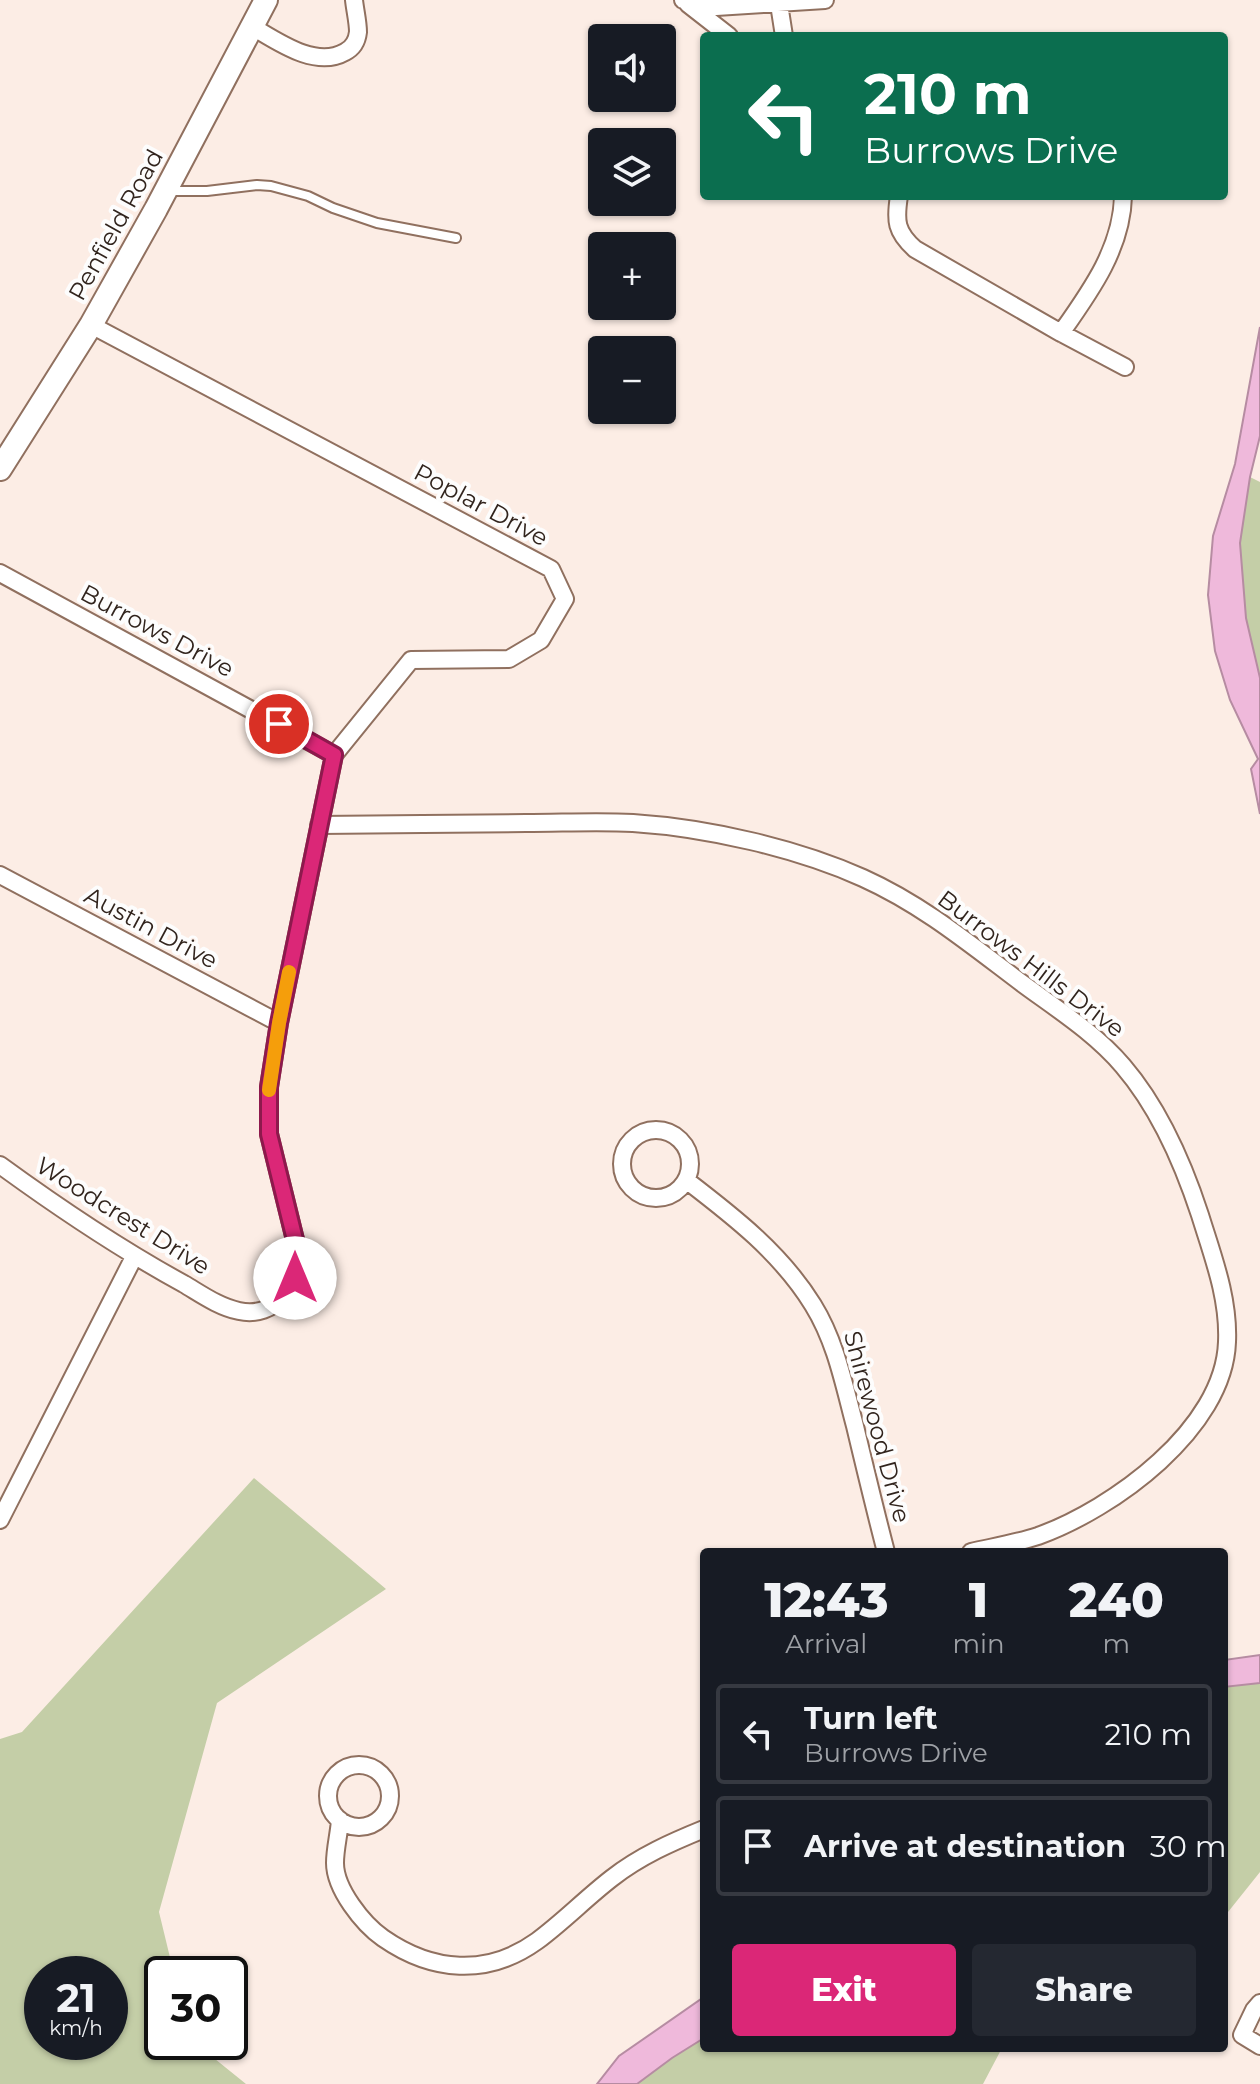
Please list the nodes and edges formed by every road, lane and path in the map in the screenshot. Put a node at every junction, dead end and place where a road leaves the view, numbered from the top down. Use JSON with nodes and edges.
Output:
{"nodes":[{"id":1,"x":266,"y":0,"type":"edge"},
{"id":2,"x":354,"y":0,"type":"edge"},
{"id":3,"x":683,"y":0,"type":"edge"},
{"id":4,"x":825,"y":0,"type":"edge"},
{"id":5,"x":779,"y":4,"type":"junction"},
{"id":6,"x":251,"y":26,"type":"junction"},
{"id":7,"x":724,"y":32,"type":"edge"},
{"id":8,"x":783,"y":32,"type":"edge"},
{"id":9,"x":166,"y":191,"type":"junction"},
{"id":10,"x":898,"y":200,"type":"edge"},
{"id":11,"x":1122,"y":200,"type":"edge"},
{"id":12,"x":456,"y":238,"type":"dead end"},
{"id":13,"x":91,"y":325,"type":"junction"},
{"id":14,"x":1061,"y":333,"type":"junction"},
{"id":15,"x":1125,"y":367,"type":"dead end"},
{"id":16,"x":0,"y":469,"type":"edge"},
{"id":17,"x":0,"y":573,"type":"edge"},
{"id":18,"x":334,"y":755,"type":"junction"},
{"id":19,"x":319,"y":825,"type":"junction"},
{"id":20,"x":0,"y":875,"type":"edge"},
{"id":21,"x":279,"y":1023,"type":"junction"},
{"id":22,"x":0,"y":1165,"type":"edge"},
{"id":23,"x":686,"y":1180,"type":"junction"},
{"id":24,"x":134,"y":1257,"type":"junction"},
{"id":25,"x":0,"y":1520,"type":"edge"},
{"id":26,"x":885,"y":1548,"type":"edge"},
{"id":27,"x":988,"y":1548,"type":"edge"},
{"id":28,"x":340,"y":1820,"type":"dead end"},
{"id":29,"x":700,"y":1831,"type":"edge"},
{"id":30,"x":1260,"y":2003,"type":"edge"},
{"id":31,"x":1260,"y":2046,"type":"edge"}],
"edges":[{"from":1,"to":6,"type":"main road","name":"Penfield Road"},
{"from":2,"to":6,"type":"street"},
{"from":3,"to":5,"type":"street"},
{"from":3,"to":7,"type":"street"},
{"from":4,"to":5,"type":"street"},
{"from":5,"to":8,"type":"street"},
{"from":6,"to":9,"type":"main road","name":"Penfield Road"},
{"from":9,"to":12,"type":"lane"},
{"from":9,"to":13,"type":"main road","name":"Penfield Road"},
{"from":10,"to":14,"type":"street"},
{"from":11,"to":14,"type":"street"},
{"from":13,"to":16,"type":"main road","name":"Penfield Road"},
{"from":13,"to":18,"type":"street","name":"Poplar Drive"},
{"from":14,"to":15,"type":"street"},
{"from":17,"to":18,"type":"street","name":"Burrows Drive"},
{"from":18,"to":19,"type":"street","name":"Woodcrest Drive"},
{"from":19,"to":21,"type":"street","name":"Woodcrest Drive"},
{"from":19,"to":27,"type":"street","name":"Burrows Hills Drive"},
{"from":20,"to":21,"type":"street","name":"Austin Drive"},
{"from":21,"to":24,"type":"street","name":"Woodcrest Drive"},
{"from":22,"to":24,"type":"street","name":"Woodcrest Drive"},
{"from":23,"to":23,"type":"street"},
{"from":23,"to":26,"type":"street","name":"Shirewood Drive"},
{"from":24,"to":25,"type":"street"},
{"from":28,"to":29,"type":"street"},
{"from":30,"to":31,"type":"street"}]}
